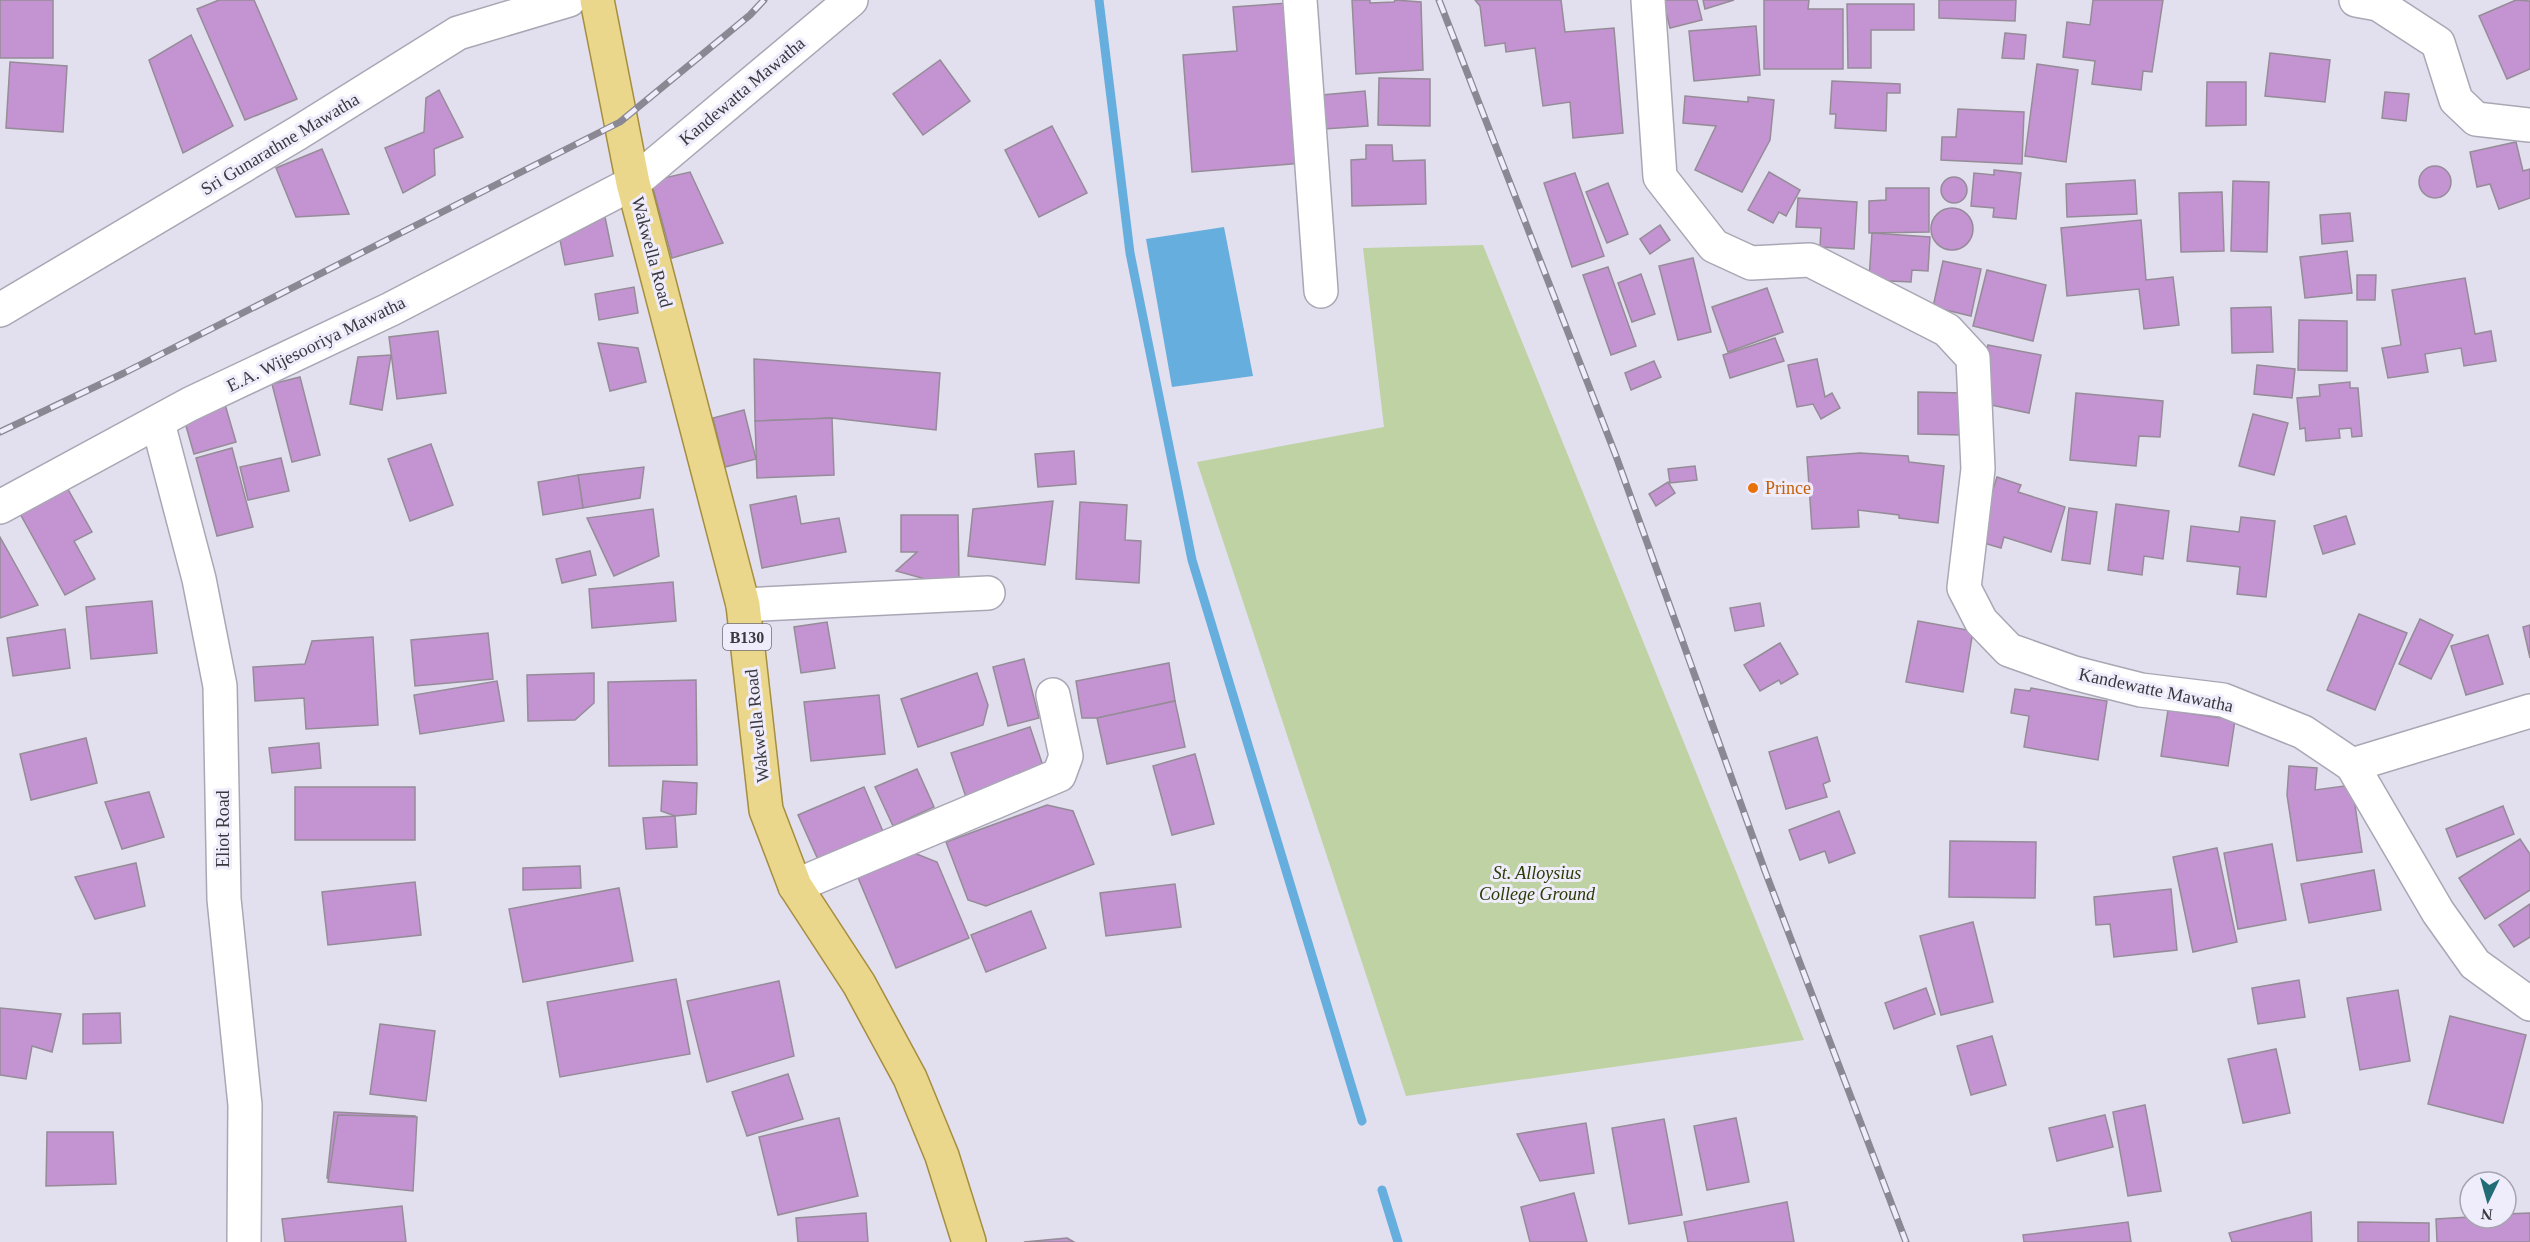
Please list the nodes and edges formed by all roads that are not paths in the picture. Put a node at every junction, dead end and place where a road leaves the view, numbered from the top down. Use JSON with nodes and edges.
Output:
{"nodes":[{"id":1,"x":569,"y":0,"type":"edge"},
{"id":2,"x":597,"y":0,"type":"edge"},
{"id":3,"x":851,"y":0,"type":"edge"},
{"id":4,"x":1300,"y":0,"type":"edge"},
{"id":5,"x":1648,"y":0,"type":"edge"},
{"id":6,"x":2356,"y":0,"type":"edge"},
{"id":7,"x":2530,"y":125,"type":"edge"},
{"id":8,"x":633,"y":183,"type":"junction"},
{"id":9,"x":1321,"y":291,"type":"dead end"},
{"id":10,"x":0,"y":310,"type":"edge"},
{"id":11,"x":158,"y":423,"type":"junction"},
{"id":12,"x":0,"y":507,"type":"edge"},
{"id":13,"x":988,"y":593,"type":"dead end"},
{"id":14,"x":743,"y":605,"type":"junction"},
{"id":15,"x":1053,"y":696,"type":"dead end"},
{"id":16,"x":2530,"y":711,"type":"edge"},
{"id":17,"x":2352,"y":765,"type":"junction"},
{"id":18,"x":795,"y":886,"type":"junction"},
{"id":19,"x":2530,"y":1004,"type":"edge"},
{"id":20,"x":244,"y":1242,"type":"edge"},
{"id":21,"x":969,"y":1242,"type":"edge"}],
"edges":[{"from":1,"to":10,"type":"street","name":"Sri Gunarathne Mawatha"},
{"from":2,"to":8,"type":"main road","name":"Wakwella Road","number":"B130"},
{"from":3,"to":8,"type":"street","name":"Kandewatta Mawatha"},
{"from":4,"to":9,"type":"street"},
{"from":5,"to":17,"type":"street","name":"Kandewatte Mawatha"},
{"from":6,"to":7,"type":"street"},
{"from":8,"to":11,"type":"street","name":"E.A. Wijesooriya Mawatha"},
{"from":8,"to":14,"type":"main road","name":"Wakwella Road","number":"B130"},
{"from":11,"to":12,"type":"street","name":"E.A. Wijesooriya Mawatha"},
{"from":11,"to":20,"type":"street","name":"Eliot Road"},
{"from":13,"to":14,"type":"street"},
{"from":14,"to":18,"type":"main road","name":"Wakwella Road","number":"B130"},
{"from":15,"to":18,"type":"street"},
{"from":16,"to":17,"type":"street"},
{"from":17,"to":19,"type":"street","name":"Kandewatte Mawatha"},
{"from":18,"to":21,"type":"main road","name":"Wakwella Road","number":"B130"}]}
